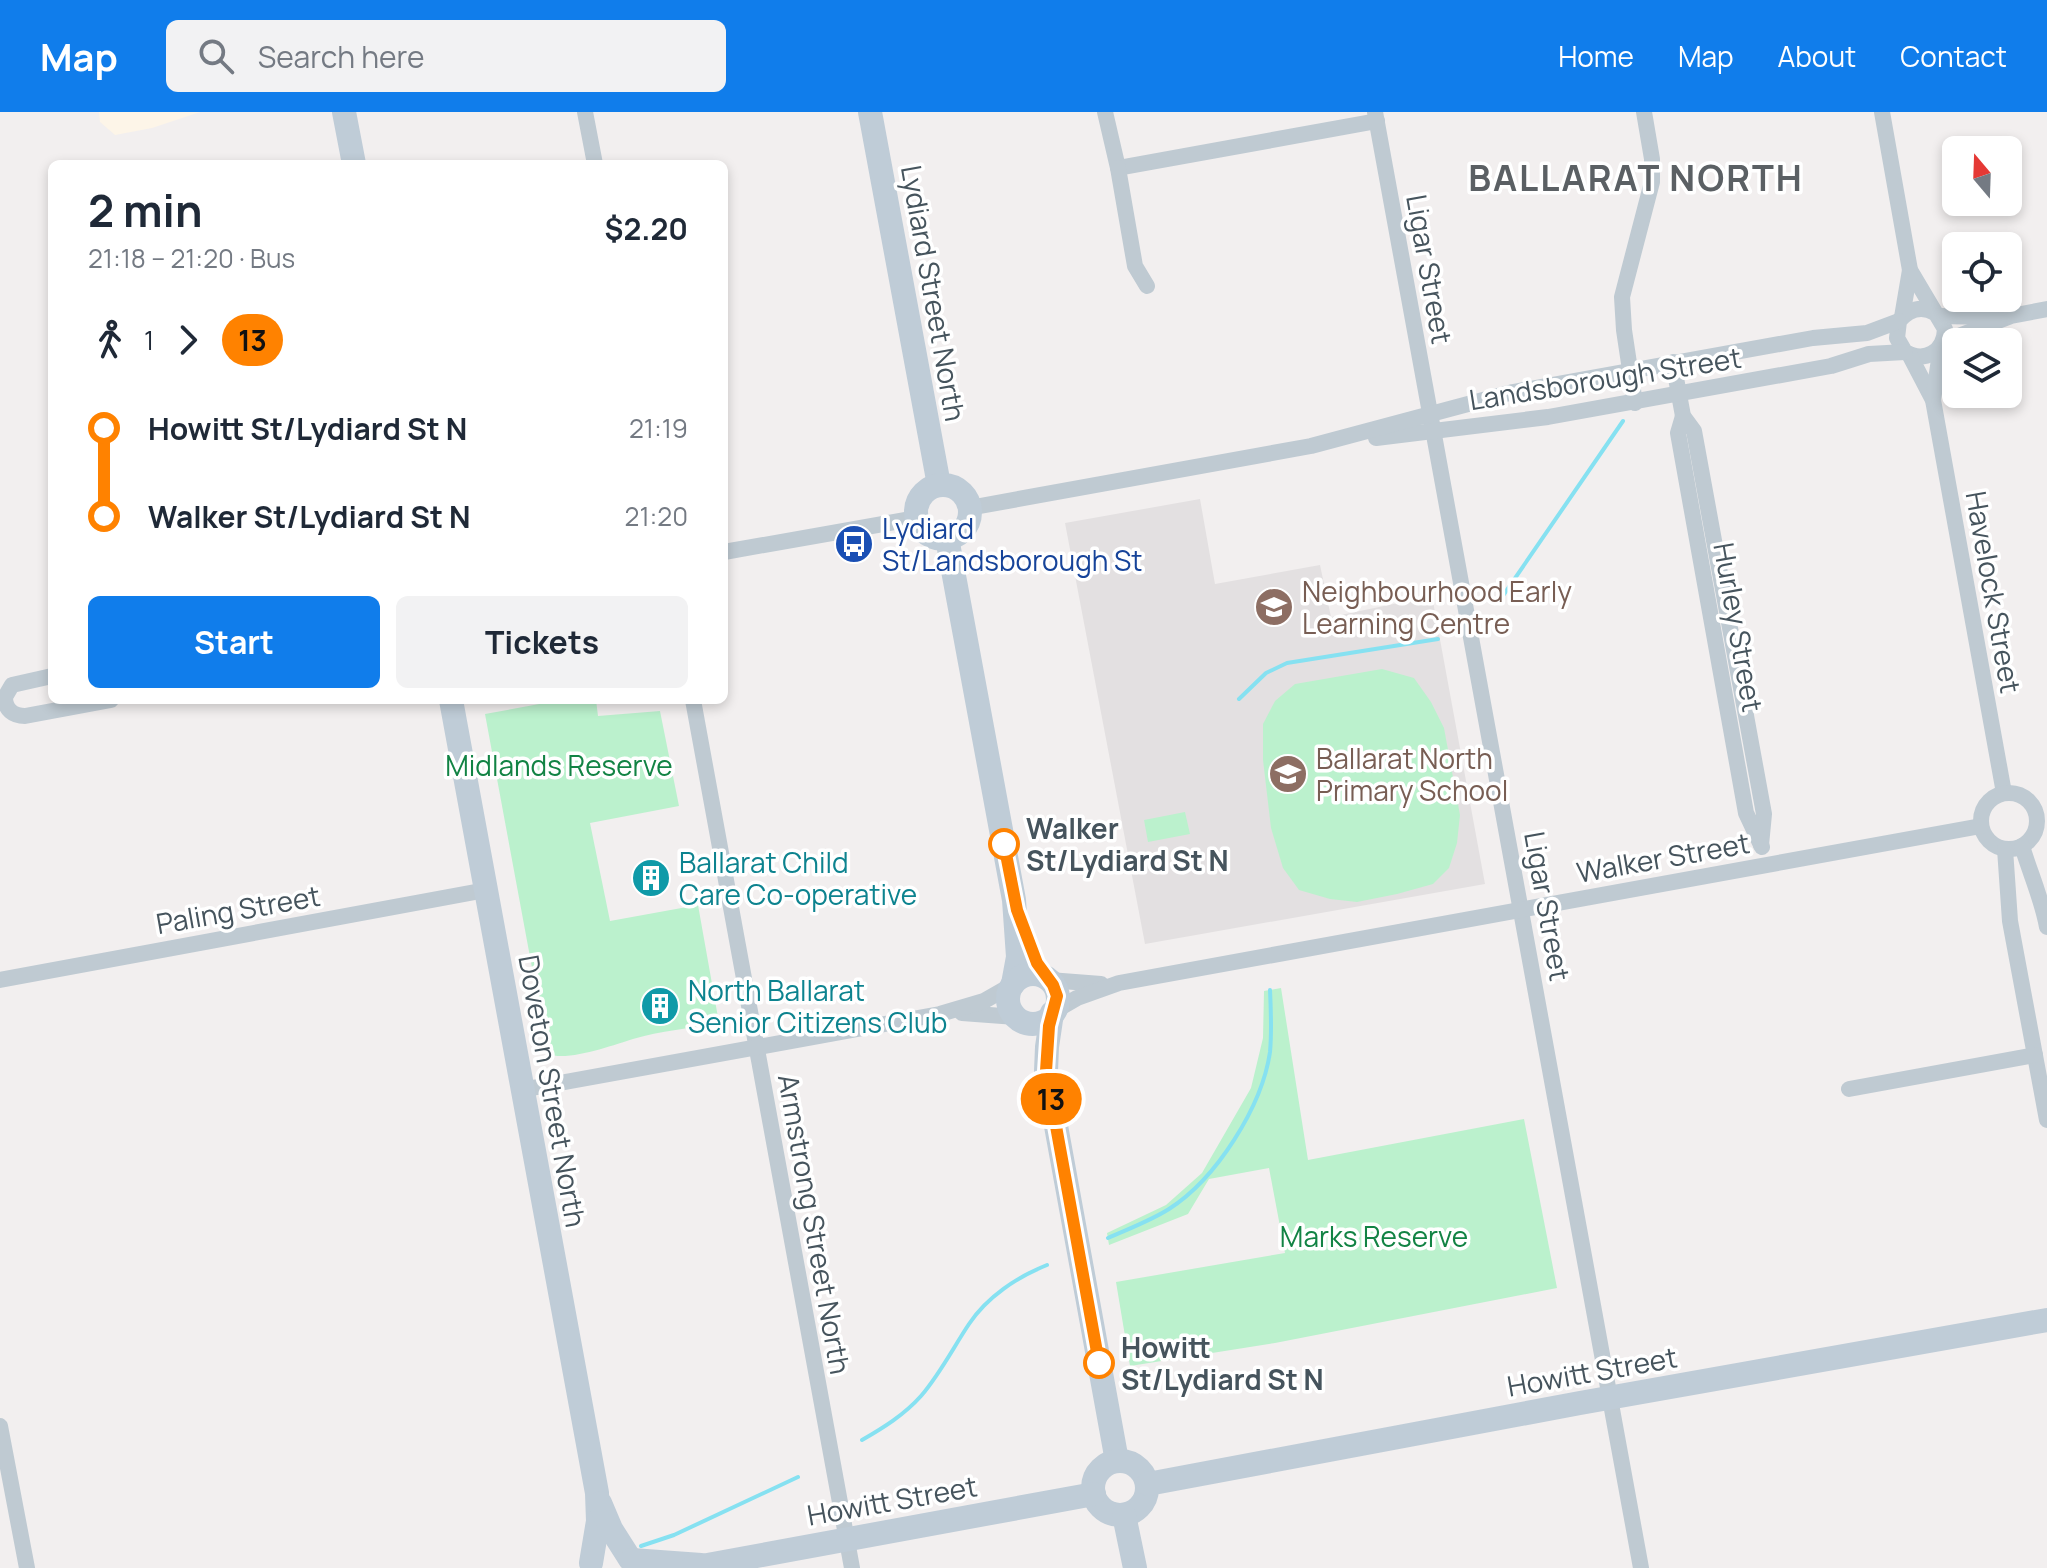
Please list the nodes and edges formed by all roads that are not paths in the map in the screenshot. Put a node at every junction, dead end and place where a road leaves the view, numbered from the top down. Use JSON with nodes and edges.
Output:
{"nodes":[{"id":1,"x":344,"y":112,"type":"edge"},
{"id":2,"x":585,"y":112,"type":"edge"},
{"id":3,"x":870,"y":112,"type":"edge"},
{"id":4,"x":1105,"y":112,"type":"edge"},
{"id":5,"x":1644,"y":112,"type":"edge"},
{"id":6,"x":1882,"y":112,"type":"edge"},
{"id":7,"x":1376,"y":116,"type":"edge"},
{"id":8,"x":353,"y":160,"type":"edge"},
{"id":9,"x":594,"y":160,"type":"edge"},
{"id":10,"x":1118,"y":168,"type":"junction"},
{"id":11,"x":1910,"y":270,"type":"junction"},
{"id":12,"x":1147,"y":286,"type":"dead end"},
{"id":13,"x":2047,"y":309,"type":"edge"},
{"id":14,"x":1937,"y":314,"type":"junction"},
{"id":15,"x":2011,"y":316,"type":"junction"},
{"id":16,"x":1900,"y":319,"type":"junction"},
{"id":17,"x":1944,"y":328,"type":"edge"},
{"id":18,"x":1981,"y":328,"type":"edge"},
{"id":19,"x":1942,"y":344,"type":"joint"},
{"id":20,"x":1907,"y":353,"type":"junction"},
{"id":21,"x":1673,"y":362,"type":"junction"},
{"id":22,"x":1629,"y":370,"type":"junction"},
{"id":23,"x":1679,"y":394,"type":"junction"},
{"id":24,"x":1933,"y":400,"type":"junction"},
{"id":25,"x":1635,"y":403,"type":"junction"},
{"id":26,"x":1431,"y":413,"type":"junction"},
{"id":27,"x":1434,"y":431,"type":"junction"},
{"id":28,"x":1311,"y":446,"type":"junction"},
{"id":29,"x":939,"y":485,"type":"junction"},
{"id":30,"x":969,"y":508,"type":"junction"},
{"id":31,"x":917,"y":518,"type":"junction"},
{"id":32,"x":947,"y":538,"type":"junction"},
{"id":33,"x":728,"y":551,"type":"edge"},
{"id":34,"x":48,"y":677,"type":"edge"},
{"id":35,"x":90,"y":704,"type":"edge"},
{"id":36,"x":452,"y":704,"type":"edge"},
{"id":37,"x":694,"y":704,"type":"edge"},
{"id":38,"x":2004,"y":793,"type":"junction"},
{"id":39,"x":2042,"y":814,"type":"edge"},
{"id":40,"x":1981,"y":826,"type":"junction"},
{"id":41,"x":2022,"y":846,"type":"junction"},
{"id":42,"x":2005,"y":849,"type":"junction"},
{"id":43,"x":1765,"y":865,"type":"junction"},
{"id":44,"x":486,"y":890,"type":"junction"},
{"id":45,"x":1014,"y":900,"type":"junction"},
{"id":46,"x":1522,"y":910,"type":"junction"},
{"id":47,"x":2047,"y":927,"type":"edge"},
{"id":48,"x":0,"y":980,"type":"edge"},
{"id":49,"x":1048,"y":980,"type":"junction"},
{"id":50,"x":1119,"y":983,"type":"junction"},
{"id":51,"x":1012,"y":985,"type":"junction"},
{"id":52,"x":1053,"y":1013,"type":"junction"},
{"id":53,"x":940,"y":1014,"type":"junction"},
{"id":54,"x":1018,"y":1019,"type":"junction"},
{"id":55,"x":756,"y":1046,"type":"junction"},
{"id":56,"x":2035,"y":1055,"type":"junction"},
{"id":57,"x":1046,"y":1071,"type":"junction"},
{"id":58,"x":1849,"y":1089,"type":"dead end"},
{"id":59,"x":521,"y":1090,"type":"junction"},
{"id":60,"x":2047,"y":1120,"type":"edge"},
{"id":61,"x":2047,"y":1320,"type":"edge"},
{"id":62,"x":1610,"y":1398,"type":"junction"},
{"id":63,"x":0,"y":1426,"type":"edge"},
{"id":64,"x":1117,"y":1461,"type":"junction"},
{"id":65,"x":1148,"y":1484,"type":"junction"},
{"id":66,"x":597,"y":1493,"type":"junction"},
{"id":67,"x":1094,"y":1494,"type":"junction"},
{"id":68,"x":1124,"y":1515,"type":"junction"},
{"id":69,"x":846,"y":1538,"type":"junction"},
{"id":70,"x":633,"y":1562,"type":"edge"},
{"id":71,"x":588,"y":1566,"type":"edge"},
{"id":72,"x":696,"y":1566,"type":"edge"},
{"id":73,"x":27,"y":1568,"type":"edge"},
{"id":74,"x":852,"y":1568,"type":"edge"},
{"id":75,"x":1135,"y":1568,"type":"edge"},
{"id":76,"x":1641,"y":1568,"type":"edge"}],
"edges":[{"from":1,"to":8,"type":"street"},
{"from":2,"to":9,"type":"street"},
{"from":3,"to":29,"type":"street","name":"Lydiard Street North"},
{"from":4,"to":10,"type":"street"},
{"from":5,"to":22,"type":"street"},
{"from":6,"to":11,"type":"street"},
{"from":7,"to":10,"type":"street"},
{"from":7,"to":26,"type":"street","name":"Ligar Street"},
{"from":10,"to":12,"type":"street"},
{"from":11,"to":14,"type":"street"},
{"from":11,"to":16,"type":"street"},
{"from":13,"to":15,"type":"street"},
{"from":14,"to":15,"type":"street"},
{"from":14,"to":16,"type":"street"},
{"from":14,"to":17,"type":"street"},
{"from":15,"to":18,"type":"street"},
{"from":16,"to":20,"type":"street"},
{"from":16,"to":21,"type":"street","name":"Landsborough Street"},
{"from":19,"to":20,"type":"street"},
{"from":19,"to":24,"type":"street","name":"Havelock Street"},
{"from":20,"to":23,"type":"street","name":"Landsborough Street"},
{"from":20,"to":24,"type":"street","name":"Havelock Street"},
{"from":21,"to":22,"type":"street","name":"Landsborough Street"},
{"from":21,"to":23,"type":"street","name":"Hurley Street"},
{"from":22,"to":25,"type":"street"},
{"from":22,"to":26,"type":"street","name":"Landsborough Street"},
{"from":23,"to":25,"type":"street","name":"Landsborough Street"},
{"from":23,"to":43,"type":"street","name":"Hurley Street"},
{"from":24,"to":38,"type":"street","name":"Havelock Street"},
{"from":25,"to":27,"type":"street","name":"Landsborough Street"},
{"from":26,"to":27,"type":"street","name":"Ligar Street"},
{"from":26,"to":28,"type":"street","name":"Landsborough Street"},
{"from":27,"to":28,"type":"street","name":"Landsborough Street"},
{"from":27,"to":46,"type":"street","name":"Ligar Street"},
{"from":28,"to":30,"type":"street","name":"Landsborough Street"},
{"from":29,"to":30,"type":"street"},
{"from":29,"to":31,"type":"street"},
{"from":30,"to":32,"type":"street"},
{"from":31,"to":32,"type":"street"},
{"from":31,"to":33,"type":"street"},
{"from":32,"to":45,"type":"street"},
{"from":34,"to":35,"type":"street"},
{"from":36,"to":44,"type":"street","name":"Doveton Street North"},
{"from":37,"to":55,"type":"street","name":"Armstrong Street North"},
{"from":38,"to":39,"type":"street"},
{"from":38,"to":40,"type":"street"},
{"from":39,"to":41,"type":"street"},
{"from":40,"to":42,"type":"street"},
{"from":40,"to":43,"type":"street","name":"Walker Street"},
{"from":41,"to":42,"type":"street"},
{"from":41,"to":47,"type":"street"},
{"from":42,"to":56,"type":"street"},
{"from":43,"to":46,"type":"street","name":"Walker Street"},
{"from":44,"to":48,"type":"street","name":"Paling Street"},
{"from":44,"to":59,"type":"street","name":"Doveton Street North"},
{"from":45,"to":49,"type":"street"},
{"from":45,"to":51,"type":"street"},
{"from":46,"to":50,"type":"street","name":"Walker Street"},
{"from":46,"to":62,"type":"street","name":"Ligar Street"},
{"from":49,"to":50,"type":"street","name":"Walker Street"},
{"from":49,"to":51,"type":"street"},
{"from":49,"to":52,"type":"street"},
{"from":50,"to":52,"type":"street","name":"Walker Street"},
{"from":51,"to":53,"type":"street"},
{"from":51,"to":54,"type":"street"},
{"from":52,"to":54,"type":"street"},
{"from":52,"to":57,"type":"street"},
{"from":53,"to":54,"type":"street"},
{"from":53,"to":55,"type":"street"},
{"from":54,"to":57,"type":"street"},
{"from":55,"to":59,"type":"street"},
{"from":55,"to":69,"type":"street","name":"Armstrong Street North"},
{"from":56,"to":58,"type":"street"},
{"from":56,"to":60,"type":"street"},
{"from":57,"to":64,"type":"street"},
{"from":59,"to":66,"type":"street","name":"Doveton Street North"},
{"from":61,"to":62,"type":"street","name":"Howitt Street"},
{"from":62,"to":65,"type":"street","name":"Howitt Street"},
{"from":62,"to":76,"type":"street","name":"Ligar Street"},
{"from":63,"to":73,"type":"street"},
{"from":64,"to":65,"type":"street"},
{"from":64,"to":67,"type":"street"},
{"from":65,"to":68,"type":"street"},
{"from":66,"to":70,"type":"street","name":"Doveton Street North"},
{"from":66,"to":71,"type":"street","name":"Doveton Street North"},
{"from":67,"to":68,"type":"street"},
{"from":67,"to":69,"type":"street","name":"Howitt Street"},
{"from":68,"to":75,"type":"street"},
{"from":69,"to":72,"type":"street","name":"Howitt Street"},
{"from":69,"to":74,"type":"street","name":"Armstrong Street North"},
{"from":70,"to":71,"type":"street","name":"Howitt Street"},
{"from":70,"to":72,"type":"street","name":"Howitt Street"}]}
